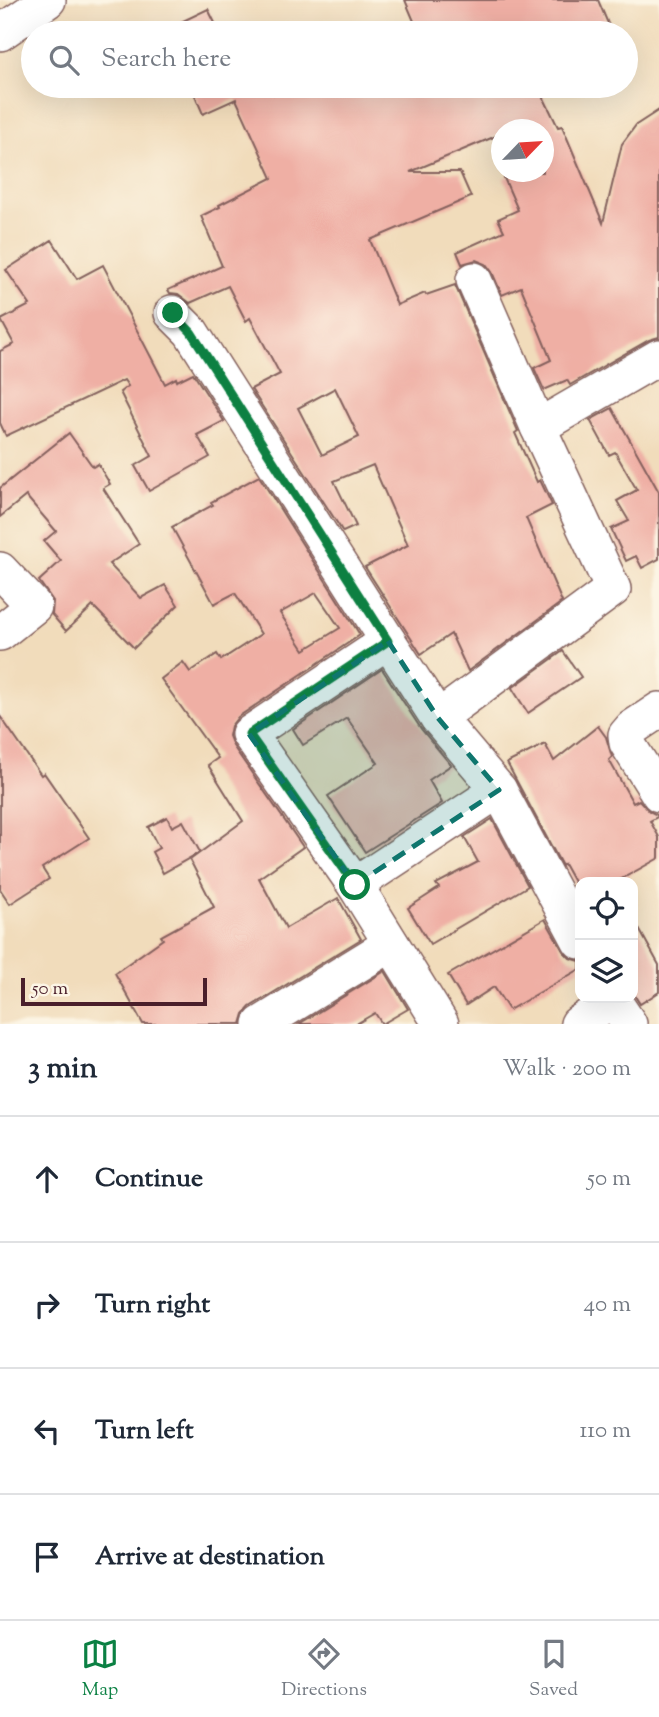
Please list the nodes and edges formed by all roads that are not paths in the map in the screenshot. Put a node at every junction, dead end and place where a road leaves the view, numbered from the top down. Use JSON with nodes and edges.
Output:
{"nodes":[{"id":1,"x":48,"y":0,"type":"edge"},
{"id":2,"x":0,"y":33,"type":"edge"},
{"id":3,"x":474,"y":280,"type":"dead end"},
{"id":4,"x":173,"y":313,"type":"dead end"},
{"id":5,"x":659,"y":357,"type":"edge"},
{"id":6,"x":538,"y":427,"type":"junction"},
{"id":7,"x":0,"y":570,"type":"edge"},
{"id":8,"x":0,"y":632,"type":"edge"},
{"id":9,"x":388,"y":641,"type":"junction"},
{"id":10,"x":659,"y":710,"type":"edge"},
{"id":11,"x":438,"y":718,"type":"junction"},
{"id":12,"x":499,"y":790,"type":"junction"},
{"id":13,"x":659,"y":794,"type":"edge"},
{"id":14,"x":355,"y":885,"type":"junction"},
{"id":15,"x":579,"y":940,"type":"edge"},
{"id":16,"x":391,"y":944,"type":"junction"},
{"id":17,"x":618,"y":1007,"type":"edge"},
{"id":18,"x":261,"y":1024,"type":"edge"},
{"id":19,"x":441,"y":1024,"type":"edge"},
{"id":20,"x":578,"y":1024,"type":"edge"}],
"edges":[{"from":1,"to":2,"type":"street"},
{"from":3,"to":6,"type":"street"},
{"from":4,"to":9,"type":"street"},
{"from":5,"to":6,"type":"street"},
{"from":6,"to":11,"type":"street"},
{"from":7,"to":8,"type":"street"},
{"from":9,"to":11,"type":"street"},
{"from":9,"to":14,"type":"street"},
{"from":10,"to":13,"type":"street"},
{"from":11,"to":12,"type":"street"},
{"from":12,"to":14,"type":"street"},
{"from":12,"to":15,"type":"street"},
{"from":14,"to":16,"type":"street"},
{"from":16,"to":18,"type":"street"},
{"from":16,"to":19,"type":"street"},
{"from":17,"to":20,"type":"street"}]}
